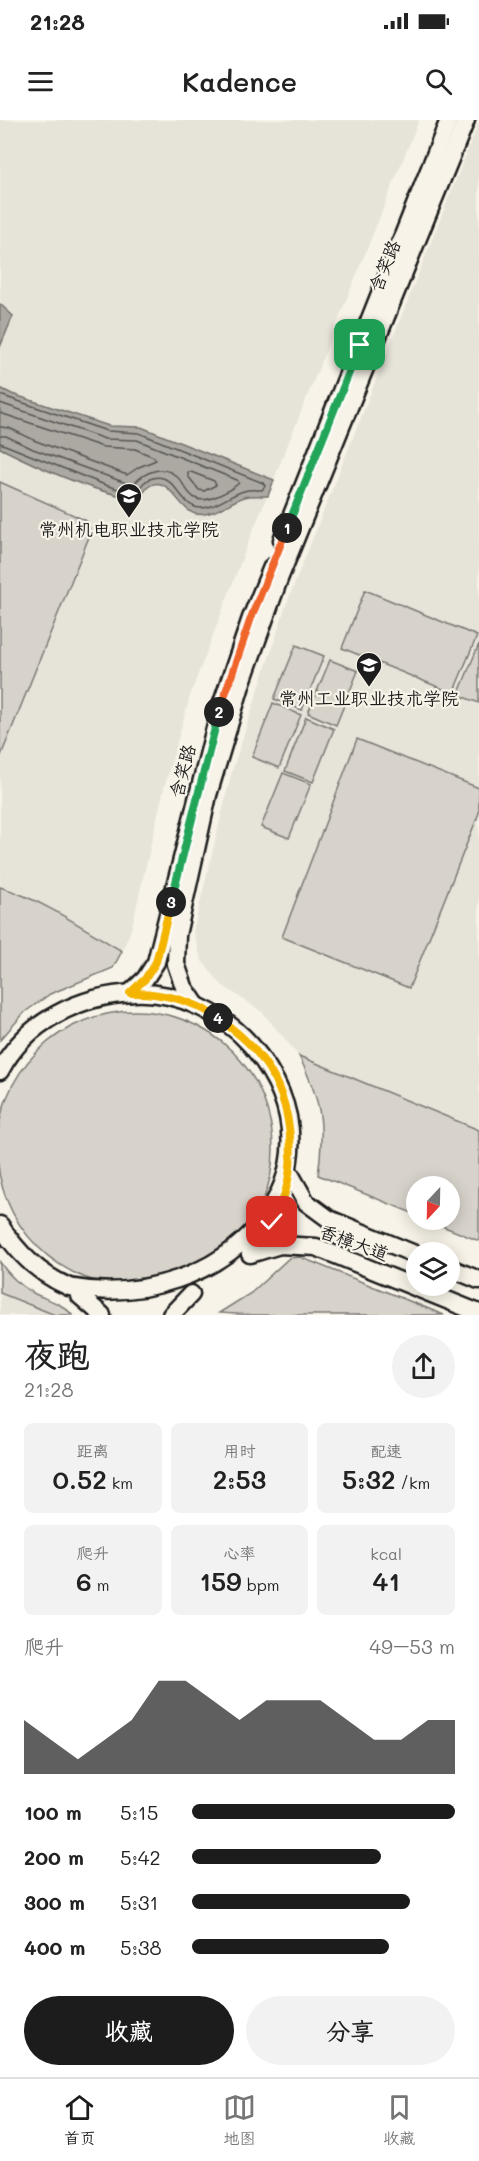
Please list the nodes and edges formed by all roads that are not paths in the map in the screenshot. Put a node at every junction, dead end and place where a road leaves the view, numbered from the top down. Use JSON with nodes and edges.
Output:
{"nodes":[{"id":1,"x":449,"y":120,"type":"edge"},
{"id":2,"x":466,"y":120,"type":"edge"},
{"id":3,"x":130,"y":993,"type":"junction"},
{"id":4,"x":197,"y":1006,"type":"junction"},
{"id":5,"x":1,"y":1067,"type":"edge"},
{"id":6,"x":289,"y":1172,"type":"junction"},
{"id":7,"x":0,"y":1225,"type":"edge"},
{"id":8,"x":406,"y":1250,"type":"edge"},
{"id":9,"x":247,"y":1256,"type":"junction"},
{"id":10,"x":460,"y":1272,"type":"edge"},
{"id":11,"x":227,"y":1273,"type":"dead end"},
{"id":12,"x":479,"y":1280,"type":"edge"},
{"id":13,"x":70,"y":1288,"type":"junction"},
{"id":14,"x":197,"y":1290,"type":"dead end"},
{"id":15,"x":141,"y":1304,"type":"dead end"},
{"id":16,"x":167,"y":1308,"type":"edge"},
{"id":17,"x":479,"y":1313,"type":"edge"},
{"id":18,"x":102,"y":1315,"type":"edge"}],
"edges":[{"from":1,"to":3,"type":"street","name":"含笑路"},
{"from":2,"to":4,"type":"street","name":"含笑路"},
{"from":3,"to":4,"type":"street"},
{"from":3,"to":5,"type":"street"},
{"from":4,"to":6,"type":"street"},
{"from":6,"to":8,"type":"street","name":"香樟大道"},
{"from":6,"to":9,"type":"street"},
{"from":7,"to":13,"type":"street"},
{"from":9,"to":11,"type":"street"},
{"from":9,"to":17,"type":"street","name":"香樟大道"},
{"from":10,"to":12,"type":"street"},
{"from":13,"to":15,"type":"street"},
{"from":13,"to":18,"type":"street"},
{"from":14,"to":16,"type":"street"}]}
